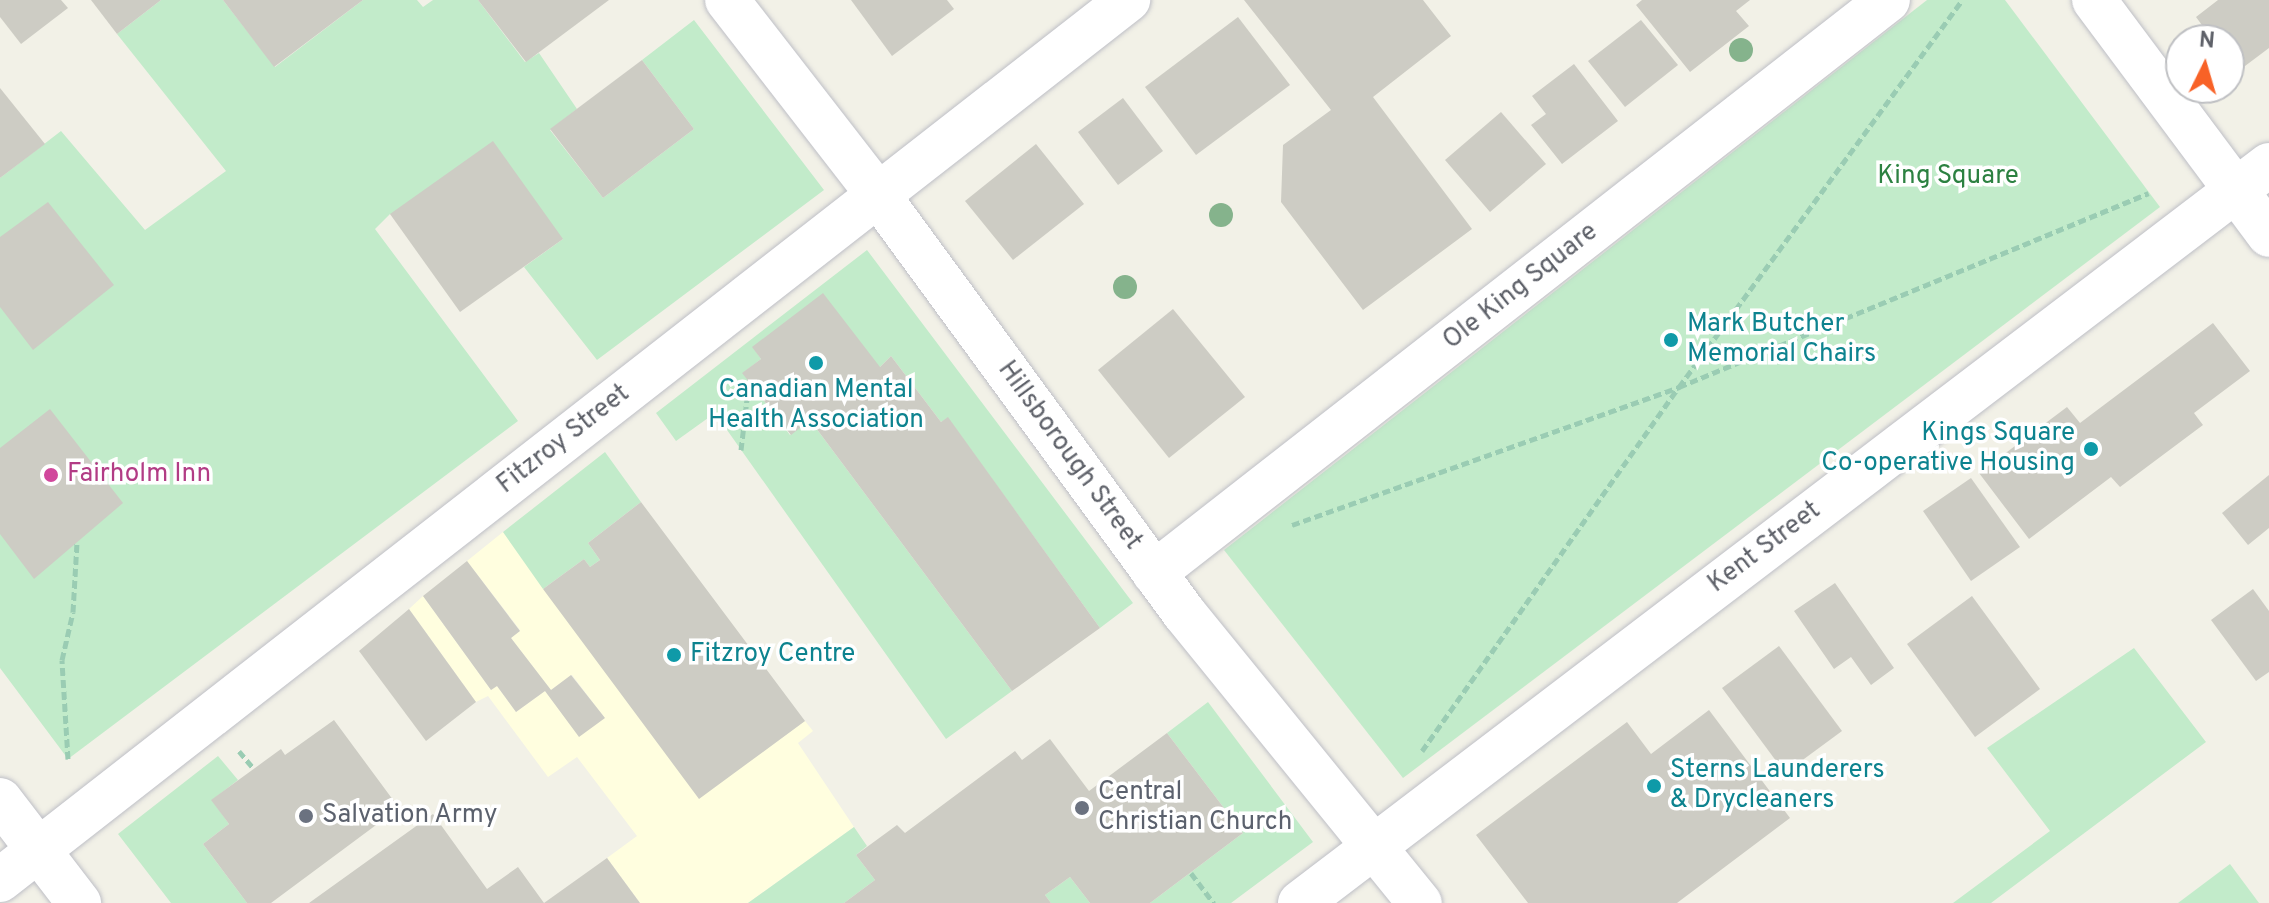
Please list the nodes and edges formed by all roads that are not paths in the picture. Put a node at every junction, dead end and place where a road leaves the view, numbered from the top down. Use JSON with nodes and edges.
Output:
{"nodes":[{"id":1,"x":727,"y":0,"type":"edge"},
{"id":2,"x":1128,"y":0,"type":"edge"},
{"id":3,"x":1888,"y":0,"type":"edge"},
{"id":4,"x":2094,"y":0,"type":"edge"},
{"id":5,"x":2253,"y":178,"type":"edge"},
{"id":6,"x":878,"y":195,"type":"junction"},
{"id":7,"x":2269,"y":235,"type":"edge"},
{"id":8,"x":1154,"y":573,"type":"junction"},
{"id":9,"x":0,"y":800,"type":"edge"},
{"id":10,"x":1375,"y":843,"type":"junction"},
{"id":11,"x":39,"y":851,"type":"junction"},
{"id":12,"x":0,"y":880,"type":"edge"},
{"id":13,"x":79,"y":903,"type":"edge"},
{"id":14,"x":1300,"y":903,"type":"edge"},
{"id":15,"x":1420,"y":903,"type":"edge"}],
"edges":[{"from":1,"to":6,"type":"street","name":"Hillsborough Street"},
{"from":2,"to":6,"type":"street","name":"Fitzroy Street"},
{"from":3,"to":8,"type":"street","name":"Ole King Square"},
{"from":4,"to":5,"type":"street"},
{"from":5,"to":7,"type":"street"},
{"from":5,"to":10,"type":"street","name":"Kent Street"},
{"from":6,"to":8,"type":"street","name":"Hillsborough Street"},
{"from":6,"to":11,"type":"street","name":"Fitzroy Street"},
{"from":8,"to":10,"type":"street","name":"Hillsborough Street"},
{"from":9,"to":11,"type":"street"},
{"from":10,"to":14,"type":"street","name":"Kent Street"},
{"from":10,"to":15,"type":"street","name":"Hillsborough Street"},
{"from":11,"to":12,"type":"street","name":"Fitzroy Street"},
{"from":11,"to":13,"type":"street"}]}
